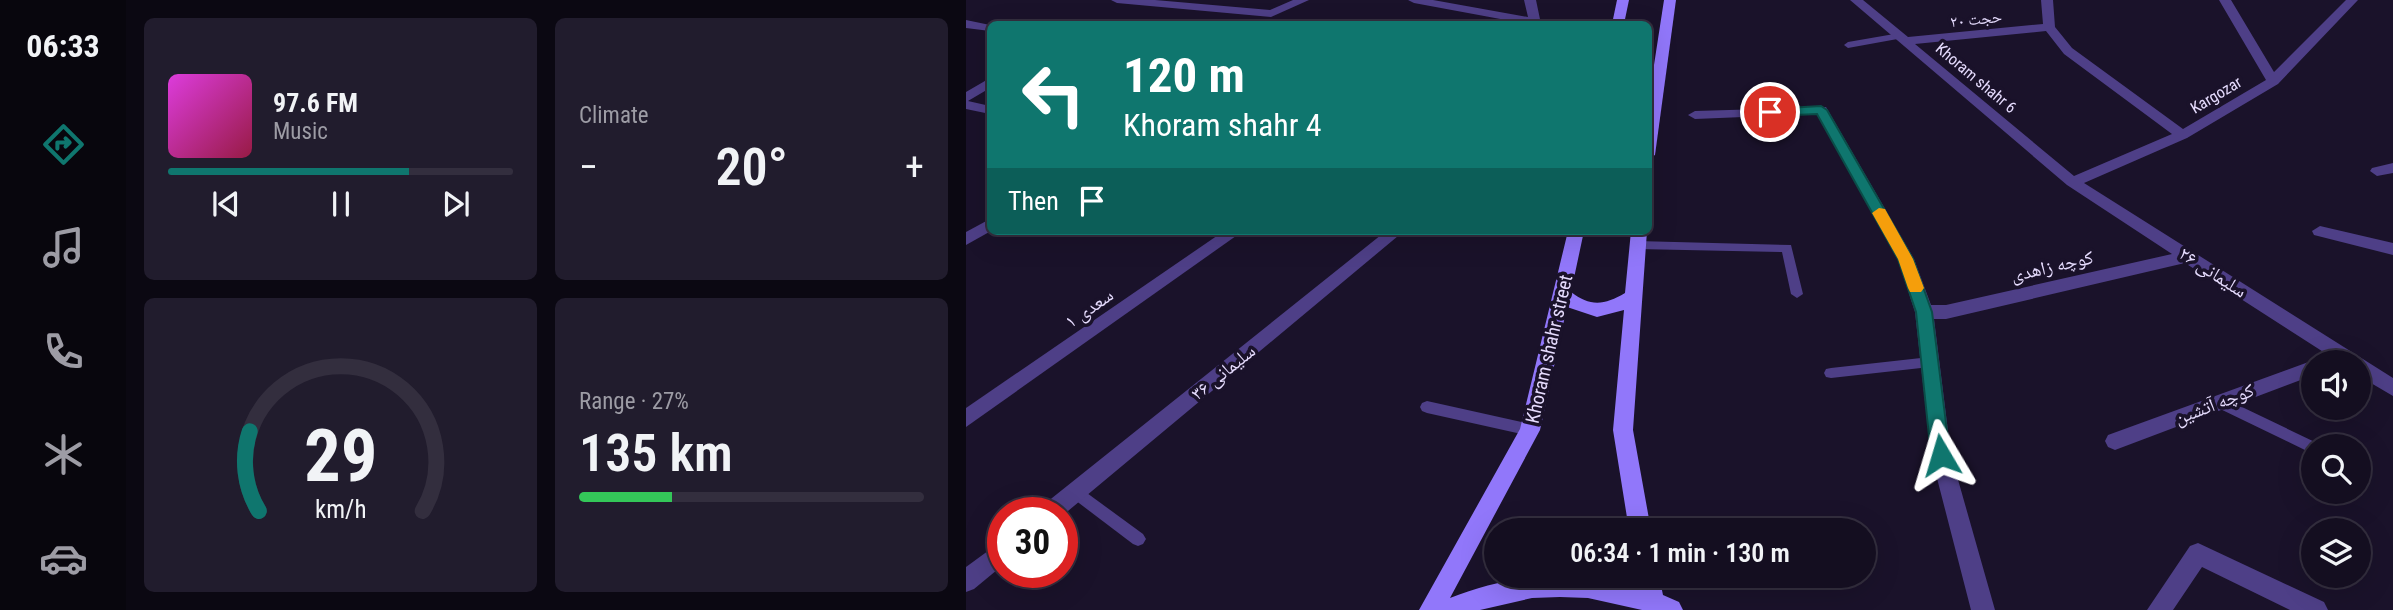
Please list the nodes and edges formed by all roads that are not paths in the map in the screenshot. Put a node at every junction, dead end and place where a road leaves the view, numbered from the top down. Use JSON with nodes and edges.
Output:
{"nodes":[{"id":1,"x":1116,"y":0,"type":"edge"},
{"id":2,"x":1283,"y":0,"type":"edge"},
{"id":3,"x":1303,"y":0,"type":"edge"},
{"id":4,"x":1414,"y":0,"type":"edge"},
{"id":5,"x":1530,"y":0,"type":"edge"},
{"id":6,"x":1623,"y":0,"type":"edge"},
{"id":7,"x":1670,"y":0,"type":"edge"},
{"id":8,"x":2047,"y":0,"type":"edge"},
{"id":9,"x":2225,"y":0,"type":"edge"},
{"id":10,"x":2351,"y":0,"type":"edge"},
{"id":11,"x":1153,"y":2,"type":"edge"},
{"id":12,"x":1863,"y":2,"type":"edge"},
{"id":13,"x":1271,"y":15,"type":"junction"},
{"id":14,"x":1262,"y":21,"type":"edge"},
{"id":15,"x":1524,"y":21,"type":"edge"},
{"id":16,"x":1535,"y":21,"type":"edge"},
{"id":17,"x":1619,"y":21,"type":"edge"},
{"id":18,"x":966,"y":24,"type":"edge"},
{"id":19,"x":2049,"y":27,"type":"junction"},
{"id":20,"x":987,"y":28,"type":"edge"},
{"id":21,"x":1903,"y":39,"type":"junction"},
{"id":22,"x":1849,"y":45,"type":"dead end"},
{"id":23,"x":2273,"y":81,"type":"junction"},
{"id":24,"x":987,"y":84,"type":"edge"},
{"id":25,"x":966,"y":98,"type":"edge"},
{"id":26,"x":966,"y":105,"type":"edge"},
{"id":27,"x":987,"y":109,"type":"edge"},
{"id":28,"x":1695,"y":116,"type":"dead end"},
{"id":29,"x":1652,"y":127,"type":"edge"},
{"id":30,"x":2182,"y":135,"type":"junction"},
{"id":31,"x":2393,"y":168,"type":"edge"},
{"id":32,"x":2377,"y":171,"type":"dead end"},
{"id":33,"x":2072,"y":182,"type":"junction"},
{"id":34,"x":987,"y":226,"type":"edge"},
{"id":35,"x":2320,"y":231,"type":"dead end"},
{"id":36,"x":1229,"y":235,"type":"edge"},
{"id":37,"x":1383,"y":235,"type":"edge"},
{"id":38,"x":1575,"y":235,"type":"edge"},
{"id":39,"x":1638,"y":238,"type":"edge"},
{"id":40,"x":966,"y":239,"type":"edge"},
{"id":41,"x":2393,"y":249,"type":"edge"},
{"id":42,"x":2189,"y":256,"type":"junction"},
{"id":43,"x":1797,"y":293,"type":"dead end"},
{"id":44,"x":1563,"y":295,"type":"junction"},
{"id":45,"x":1632,"y":298,"type":"junction"},
{"id":46,"x":1924,"y":312,"type":"junction"},
{"id":47,"x":2325,"y":350,"type":"edge"},
{"id":48,"x":1930,"y":362,"type":"junction"},
{"id":49,"x":2301,"y":371,"type":"edge"},
{"id":50,"x":1831,"y":373,"type":"dead end"},
{"id":51,"x":2371,"y":374,"type":"edge"},
{"id":52,"x":2393,"y":388,"type":"edge"},
{"id":53,"x":2219,"y":402,"type":"junction"},
{"id":54,"x":1427,"y":407,"type":"dead end"},
{"id":55,"x":966,"y":419,"type":"edge"},
{"id":56,"x":1530,"y":430,"type":"junction"},
{"id":57,"x":2115,"y":441,"type":"dead end"},
{"id":58,"x":2301,"y":442,"type":"edge"},
{"id":59,"x":1076,"y":492,"type":"junction"},
{"id":60,"x":1070,"y":497,"type":"edge"},
{"id":61,"x":1638,"y":518,"type":"edge"},
{"id":62,"x":1138,"y":539,"type":"dead end"},
{"id":63,"x":987,"y":564,"type":"edge"},
{"id":64,"x":966,"y":582,"type":"edge"},
{"id":65,"x":1654,"y":588,"type":"edge"},
{"id":66,"x":1662,"y":605,"type":"edge"},
{"id":67,"x":1431,"y":610,"type":"edge"},
{"id":68,"x":1449,"y":610,"type":"edge"},
{"id":69,"x":1983,"y":610,"type":"edge"},
{"id":70,"x":2159,"y":610,"type":"edge"},
{"id":71,"x":2316,"y":610,"type":"edge"}],
"edges":[{"from":1,"to":11,"type":"street"},
{"from":2,"to":13,"type":"street"},
{"from":3,"to":13,"type":"street"},
{"from":4,"to":15,"type":"street"},
{"from":5,"to":16,"type":"street"},
{"from":6,"to":17,"type":"main road"},
{"from":7,"to":29,"type":"main road"},
{"from":8,"to":19,"type":"street"},
{"from":9,"to":23,"type":"street"},
{"from":10,"to":23,"type":"street","name":"Kargozar"},
{"from":11,"to":13,"type":"street"},
{"from":12,"to":21,"type":"street","name":"Khoram shahr 6"},
{"from":13,"to":14,"type":"street"},
{"from":18,"to":20,"type":"street"},
{"from":19,"to":21,"type":"street","name":"حجت ۲۰"},
{"from":19,"to":30,"type":"street"},
{"from":21,"to":22,"type":"lane"},
{"from":21,"to":33,"type":"street","name":"Khoram shahr 6"},
{"from":23,"to":30,"type":"street","name":"Kargozar"},
{"from":24,"to":25,"type":"street"},
{"from":26,"to":27,"type":"street"},
{"from":28,"to":46,"type":"street"},
{"from":30,"to":33,"type":"street","name":"Kargozar"},
{"from":31,"to":32,"type":"street"},
{"from":33,"to":42,"type":"street","name":"سلیمانی ۲۶"},
{"from":34,"to":40,"type":"street"},
{"from":35,"to":41,"type":"street"},
{"from":36,"to":55,"type":"street","name":"سعدی ۱"},
{"from":37,"to":59,"type":"street","name":"سلیمانی ۳۶"},
{"from":38,"to":44,"type":"main road","name":"Khoram shahr street"},
{"from":39,"to":43,"type":"lane"},
{"from":39,"to":45,"type":"main road"},
{"from":42,"to":46,"type":"street","name":"کوچه زاهدی"},
{"from":42,"to":47,"type":"street","name":"سلیمانی ۲۶"},
{"from":44,"to":45,"type":"main road"},
{"from":44,"to":56,"type":"main road","name":"Khoram shahr street"},
{"from":45,"to":61,"type":"main road"},
{"from":46,"to":48,"type":"street"},
{"from":48,"to":50,"type":"lane"},
{"from":48,"to":69,"type":"street"},
{"from":49,"to":53,"type":"street","name":"کوچه آتشین"},
{"from":51,"to":52,"type":"street"},
{"from":53,"to":57,"type":"street","name":"کوچه آتشین"},
{"from":53,"to":58,"type":"lane"},
{"from":54,"to":56,"type":"lane"},
{"from":56,"to":67,"type":"main road","name":"Khoram shahr street"},
{"from":59,"to":60,"type":"street","name":"سلیمانی ۳۶"},
{"from":59,"to":62,"type":"lane"},
{"from":63,"to":64,"type":"street"},
{"from":65,"to":66,"type":"main road"},
{"from":66,"to":68,"type":"main road"},
{"from":70,"to":71,"type":"street"}]}
